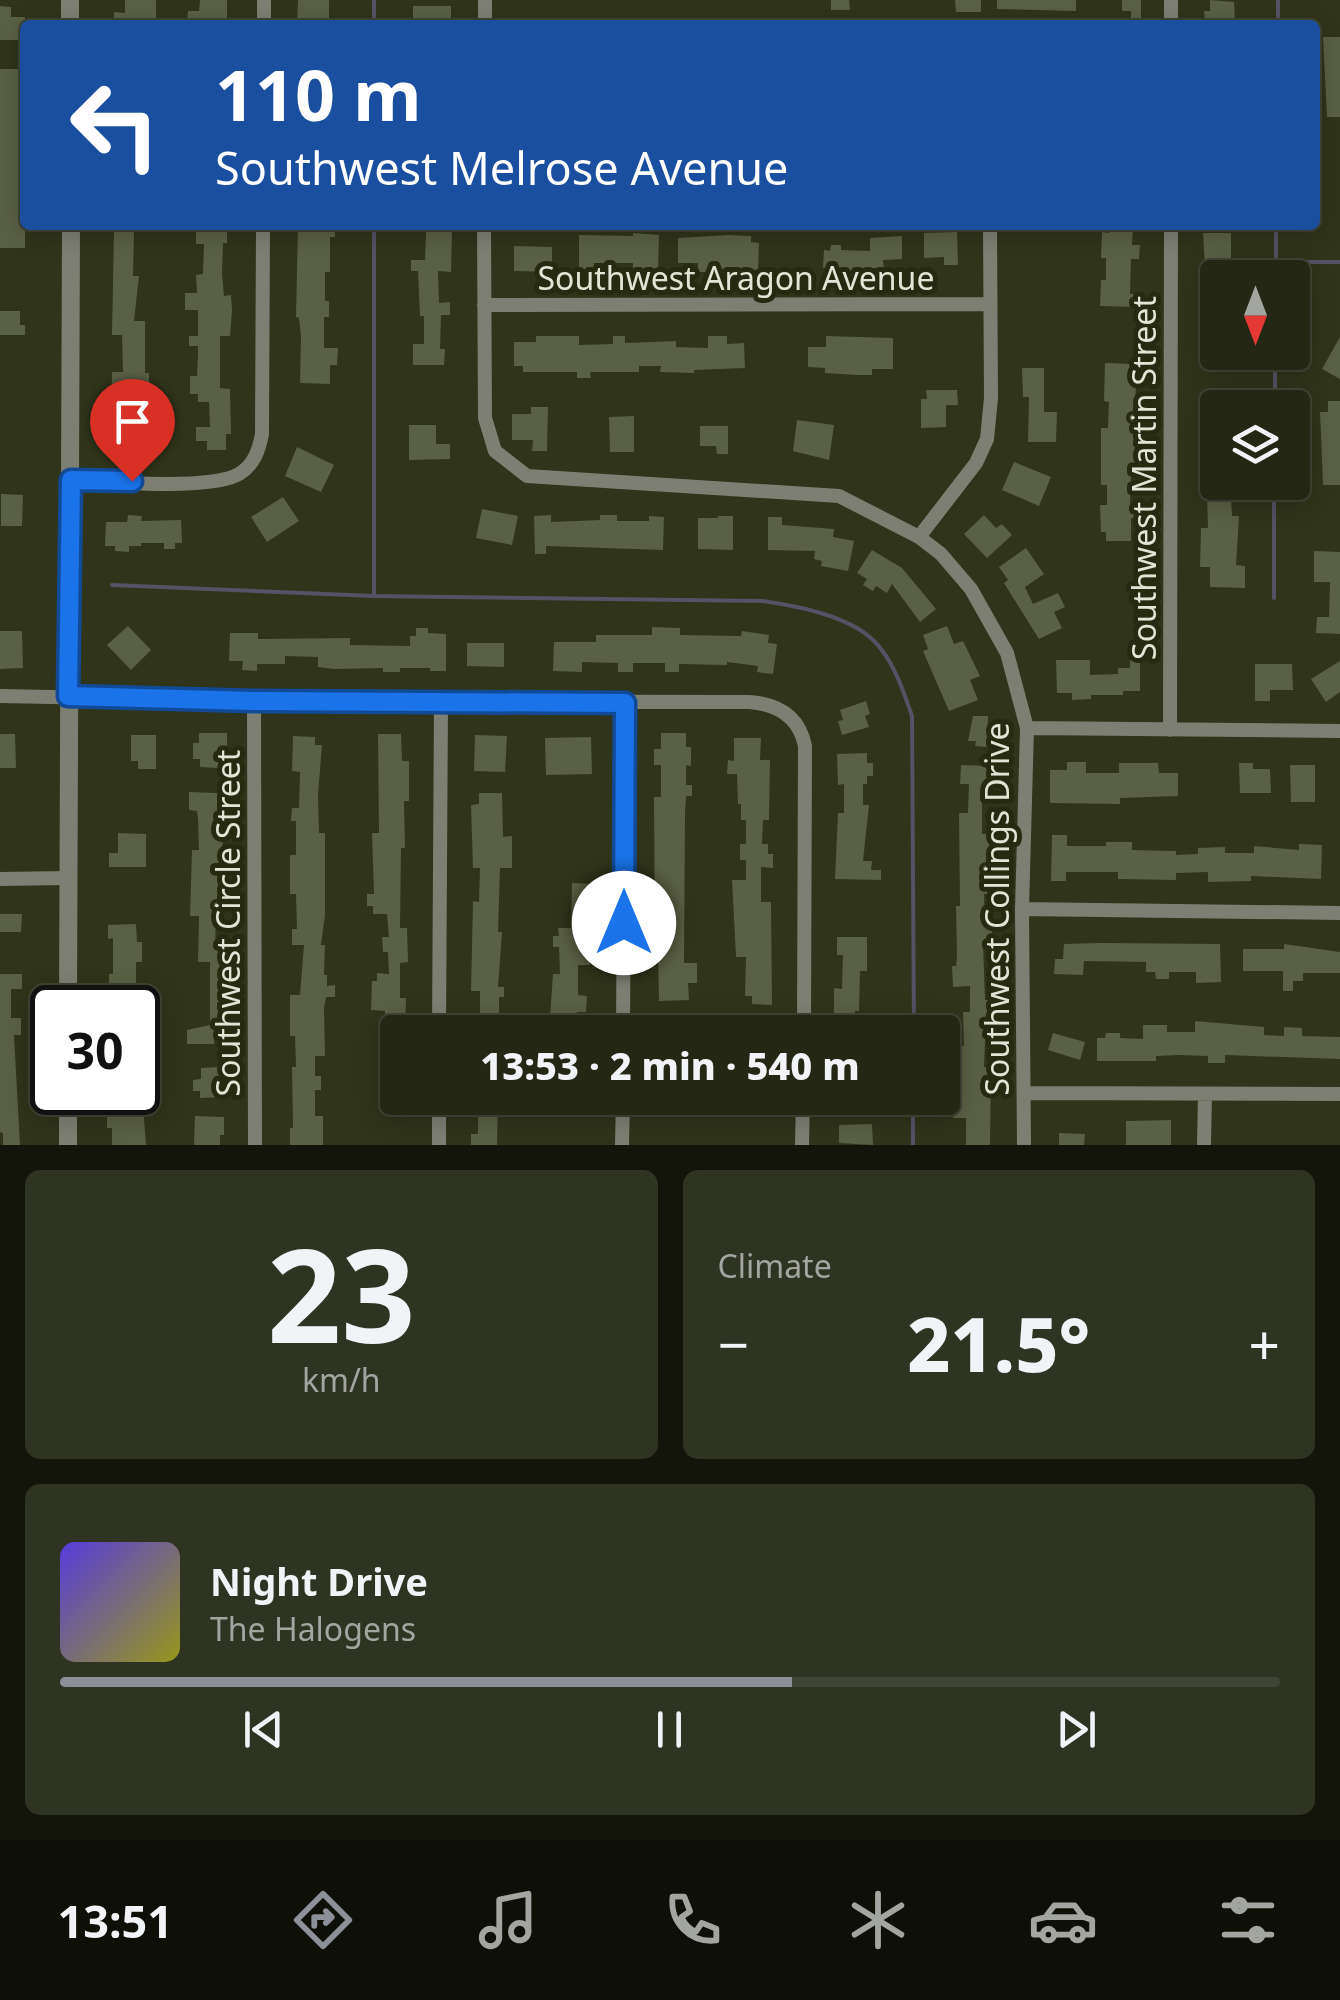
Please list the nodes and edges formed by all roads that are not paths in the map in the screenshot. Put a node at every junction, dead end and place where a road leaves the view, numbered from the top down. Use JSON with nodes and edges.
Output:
{"nodes":[{"id":1,"x":71,"y":230,"type":"edge"},
{"id":2,"x":263,"y":230,"type":"edge"},
{"id":3,"x":484,"y":230,"type":"edge"},
{"id":4,"x":990,"y":230,"type":"edge"},
{"id":5,"x":1171,"y":230,"type":"edge"},
{"id":6,"x":989,"y":304,"type":"junction"},
{"id":7,"x":484,"y":305,"type":"junction"},
{"id":8,"x":71,"y":480,"type":"junction"},
{"id":9,"x":920,"y":537,"type":"junction"},
{"id":10,"x":0,"y":696,"type":"edge"},
{"id":11,"x":68,"y":696,"type":"junction"},
{"id":12,"x":254,"y":701,"type":"junction"},
{"id":13,"x":440,"y":702,"type":"junction"},
{"id":14,"x":625,"y":703,"type":"junction"},
{"id":15,"x":1027,"y":728,"type":"junction"},
{"id":16,"x":1170,"y":730,"type":"junction"},
{"id":17,"x":1340,"y":731,"type":"edge"},
{"id":18,"x":68,"y":878,"type":"junction"},
{"id":19,"x":0,"y":879,"type":"edge"},
{"id":20,"x":1022,"y":909,"type":"junction"},
{"id":21,"x":1340,"y":913,"type":"edge"},
{"id":22,"x":68,"y":985,"type":"edge"},
{"id":23,"x":439,"y":1015,"type":"edge"},
{"id":24,"x":623,"y":1015,"type":"edge"},
{"id":25,"x":804,"y":1015,"type":"edge"},
{"id":26,"x":1024,"y":1093,"type":"junction"},
{"id":27,"x":1204,"y":1094,"type":"junction"},
{"id":28,"x":1340,"y":1094,"type":"edge"},
{"id":29,"x":68,"y":1115,"type":"edge"},
{"id":30,"x":439,"y":1115,"type":"edge"},
{"id":31,"x":622,"y":1115,"type":"edge"},
{"id":32,"x":803,"y":1115,"type":"edge"},
{"id":33,"x":68,"y":1145,"type":"edge"},
{"id":34,"x":255,"y":1145,"type":"edge"},
{"id":35,"x":439,"y":1145,"type":"edge"},
{"id":36,"x":622,"y":1145,"type":"edge"},
{"id":37,"x":802,"y":1145,"type":"edge"},
{"id":38,"x":1024,"y":1145,"type":"edge"},
{"id":39,"x":1204,"y":1145,"type":"edge"}],
"edges":[{"from":1,"to":8,"type":"street"},
{"from":2,"to":8,"type":"street"},
{"from":3,"to":7,"type":"street","name":"Southwest Collings Drive"},
{"from":4,"to":6,"type":"street"},
{"from":5,"to":16,"type":"street","name":"Southwest Martin Street"},
{"from":6,"to":7,"type":"street","name":"Southwest Aragon Avenue"},
{"from":6,"to":9,"type":"street"},
{"from":7,"to":9,"type":"street","name":"Southwest Collings Drive"},
{"from":8,"to":11,"type":"street"},
{"from":9,"to":15,"type":"street","name":"Southwest Collings Drive"},
{"from":10,"to":11,"type":"street"},
{"from":11,"to":12,"type":"street"},
{"from":11,"to":18,"type":"street"},
{"from":12,"to":13,"type":"street"},
{"from":12,"to":34,"type":"street","name":"Southwest Circle Street"},
{"from":13,"to":14,"type":"street"},
{"from":13,"to":23,"type":"street"},
{"from":14,"to":24,"type":"street"},
{"from":14,"to":25,"type":"street"},
{"from":15,"to":16,"type":"street"},
{"from":15,"to":20,"type":"street","name":"Southwest Collings Drive"},
{"from":16,"to":17,"type":"street"},
{"from":18,"to":19,"type":"street"},
{"from":18,"to":22,"type":"street"},
{"from":20,"to":21,"type":"street"},
{"from":20,"to":26,"type":"street","name":"Southwest Collings Drive"},
{"from":26,"to":27,"type":"street"},
{"from":26,"to":38,"type":"street","name":"Southwest Collings Drive"},
{"from":27,"to":28,"type":"street"},
{"from":27,"to":39,"type":"street"},
{"from":29,"to":33,"type":"street"},
{"from":30,"to":35,"type":"street"},
{"from":31,"to":36,"type":"street"},
{"from":32,"to":37,"type":"street"}]}
